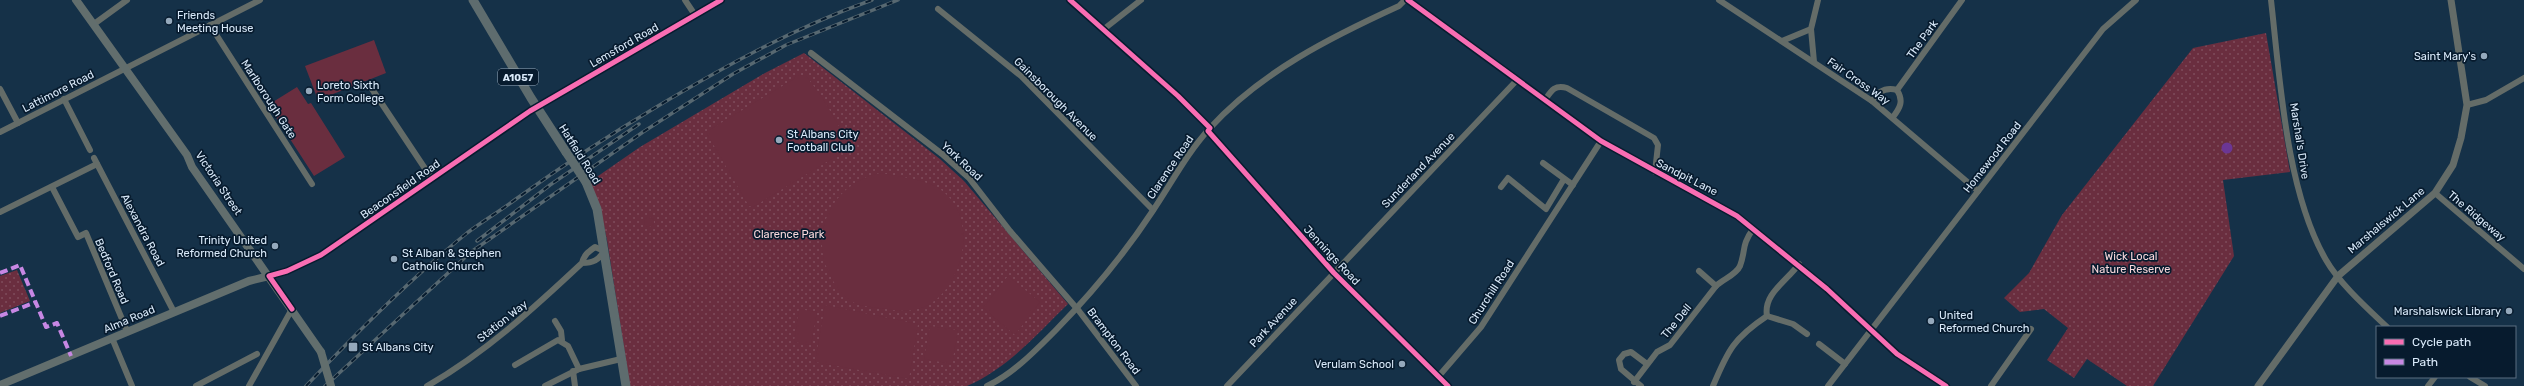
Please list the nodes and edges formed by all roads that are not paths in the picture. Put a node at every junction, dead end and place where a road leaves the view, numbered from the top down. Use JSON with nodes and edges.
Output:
{"nodes":[{"id":1,"x":76,"y":0,"type":"edge"},
{"id":2,"x":127,"y":0,"type":"edge"},
{"id":3,"x":260,"y":0,"type":"edge"},
{"id":4,"x":474,"y":0,"type":"edge"},
{"id":5,"x":685,"y":0,"type":"edge"},
{"id":6,"x":721,"y":0,"type":"edge"},
{"id":7,"x":1070,"y":0,"type":"edge"},
{"id":8,"x":1141,"y":0,"type":"edge"},
{"id":9,"x":1407,"y":0,"type":"edge"},
{"id":10,"x":1720,"y":0,"type":"edge"},
{"id":11,"x":1818,"y":0,"type":"edge"},
{"id":12,"x":1962,"y":0,"type":"edge"},
{"id":13,"x":2136,"y":0,"type":"edge"},
{"id":14,"x":2270,"y":0,"type":"edge"},
{"id":15,"x":2451,"y":0,"type":"edge"},
{"id":16,"x":938,"y":9,"type":"dead end"},
{"id":17,"x":695,"y":15,"type":"junction"},
{"id":18,"x":94,"y":24,"type":"junction"},
{"id":19,"x":210,"y":25,"type":"junction"},
{"id":20,"x":1104,"y":29,"type":"junction"},
{"id":21,"x":1811,"y":29,"type":"junction"},
{"id":22,"x":1782,"y":41,"type":"junction"},
{"id":23,"x":811,"y":53,"type":"dead end"},
{"id":24,"x":1814,"y":62,"type":"junction"},
{"id":25,"x":126,"y":68,"type":"junction"},
{"id":26,"x":2524,"y":78,"type":"edge"},
{"id":27,"x":1517,"y":80,"type":"junction"},
{"id":28,"x":0,"y":89,"type":"edge"},
{"id":29,"x":372,"y":89,"type":"dead end"},
{"id":30,"x":1897,"y":90,"type":"junction"},
{"id":31,"x":64,"y":99,"type":"junction"},
{"id":32,"x":1545,"y":100,"type":"junction"},
{"id":33,"x":1872,"y":101,"type":"junction"},
{"id":34,"x":2467,"y":104,"type":"junction"},
{"id":35,"x":536,"y":107,"type":"junction"},
{"id":36,"x":1893,"y":118,"type":"junction"},
{"id":37,"x":18,"y":123,"type":"junction"},
{"id":38,"x":1209,"y":129,"type":"junction"},
{"id":39,"x":0,"y":132,"type":"edge"},
{"id":40,"x":1601,"y":141,"type":"junction"},
{"id":41,"x":90,"y":150,"type":"dead end"},
{"id":42,"x":1543,"y":163,"type":"dead end"},
{"id":43,"x":1655,"y":172,"type":"junction"},
{"id":44,"x":432,"y":179,"type":"junction"},
{"id":45,"x":1564,"y":179,"type":"junction"},
{"id":46,"x":312,"y":184,"type":"dead end"},
{"id":47,"x":1573,"y":185,"type":"junction"},
{"id":48,"x":52,"y":187,"type":"junction"},
{"id":49,"x":1501,"y":187,"type":"dead end"},
{"id":50,"x":1978,"y":191,"type":"junction"},
{"id":51,"x":2435,"y":193,"type":"junction"},
{"id":52,"x":1546,"y":209,"type":"junction"},
{"id":53,"x":1153,"y":210,"type":"junction"},
{"id":54,"x":0,"y":212,"type":"edge"},
{"id":55,"x":1554,"y":214,"type":"junction"},
{"id":56,"x":1753,"y":229,"type":"junction"},
{"id":57,"x":604,"y":251,"type":"junction"},
{"id":58,"x":582,"y":263,"type":"junction"},
{"id":59,"x":1799,"y":264,"type":"junction"},
{"id":60,"x":2524,"y":269,"type":"edge"},
{"id":61,"x":1699,"y":271,"type":"dead end"},
{"id":62,"x":1334,"y":273,"type":"junction"},
{"id":63,"x":269,"y":276,"type":"junction"},
{"id":64,"x":2338,"y":276,"type":"junction"},
{"id":65,"x":1716,"y":286,"type":"junction"},
{"id":66,"x":1077,"y":308,"type":"junction"},
{"id":67,"x":292,"y":309,"type":"junction"},
{"id":68,"x":174,"y":312,"type":"junction"},
{"id":69,"x":1767,"y":316,"type":"junction"},
{"id":70,"x":555,"y":321,"type":"dead end"},
{"id":71,"x":2386,"y":326,"type":"edge"},
{"id":72,"x":2031,"y":329,"type":"dead end"},
{"id":73,"x":127,"y":331,"type":"junction"},
{"id":74,"x":1870,"y":331,"type":"junction"},
{"id":75,"x":1807,"y":334,"type":"dead end"},
{"id":76,"x":112,"y":338,"type":"junction"},
{"id":77,"x":562,"y":340,"type":"junction"},
{"id":78,"x":1819,"y":344,"type":"dead end"},
{"id":79,"x":257,"y":354,"type":"dead end"},
{"id":80,"x":622,"y":359,"type":"junction"},
{"id":81,"x":1647,"y":364,"type":"junction"},
{"id":82,"x":1845,"y":364,"type":"junction"},
{"id":83,"x":515,"y":365,"type":"dead end"},
{"id":84,"x":576,"y":370,"type":"junction"},
{"id":85,"x":1438,"y":376,"type":"junction"},
{"id":86,"x":2434,"y":378,"type":"edge"},
{"id":87,"x":2478,"y":378,"type":"edge"},
{"id":88,"x":1634,"y":382,"type":"junction"},
{"id":89,"x":0,"y":385,"type":"edge"},
{"id":90,"x":132,"y":386,"type":"edge"},
{"id":91,"x":196,"y":386,"type":"edge"},
{"id":92,"x":249,"y":386,"type":"edge"},
{"id":93,"x":331,"y":386,"type":"edge"},
{"id":94,"x":427,"y":386,"type":"edge"},
{"id":95,"x":545,"y":386,"type":"edge"},
{"id":96,"x":576,"y":386,"type":"edge"},
{"id":97,"x":626,"y":386,"type":"edge"},
{"id":98,"x":987,"y":386,"type":"edge"},
{"id":99,"x":1136,"y":386,"type":"edge"},
{"id":100,"x":1227,"y":386,"type":"edge"},
{"id":101,"x":1448,"y":386,"type":"edge"},
{"id":102,"x":1640,"y":386,"type":"edge"},
{"id":103,"x":1713,"y":386,"type":"edge"},
{"id":104,"x":1828,"y":386,"type":"edge"},
{"id":105,"x":1946,"y":386,"type":"edge"},
{"id":106,"x":1991,"y":386,"type":"edge"},
{"id":107,"x":2258,"y":386,"type":"edge"},
{"id":108,"x":2428,"y":386,"type":"edge"},
{"id":109,"x":2485,"y":386,"type":"edge"}],
"edges":[{"from":1,"to":18,"type":"main road","name":"Victoria Street"},
{"from":2,"to":18,"type":"street"},
{"from":3,"to":19,"type":"street","name":"Lattimore Road"},
{"from":4,"to":35,"type":"main road","name":"Hatfield Road","number":"A1057"},
{"from":5,"to":17,"type":"street"},
{"from":6,"to":17,"type":"street","name":"Lemsford Road"},
{"from":7,"to":20,"type":"street","name":"Jennings Road"},
{"from":8,"to":20,"type":"street"},
{"from":9,"to":27,"type":"street","name":"Sandpit Lane"},
{"from":9,"to":38,"type":"street","name":"Clarence Road"},
{"from":10,"to":22,"type":"street","name":"Fair Cross Way"},
{"from":11,"to":21,"type":"street"},
{"from":12,"to":30,"type":"street","name":"The Park"},
{"from":13,"to":50,"type":"street","name":"Homewood Road"},
{"from":14,"to":64,"type":"street","name":"Marshal's Drive"},
{"from":15,"to":34,"type":"street","name":"Marshalswick Lane"},
{"from":16,"to":53,"type":"street","name":"Gainsborough Avenue"},
{"from":17,"to":35,"type":"street","name":"Lemsford Road"},
{"from":18,"to":25,"type":"main road","name":"Victoria Street"},
{"from":19,"to":25,"type":"street","name":"Lattimore Road"},
{"from":19,"to":46,"type":"street","name":"Marlborough Gate"},
{"from":20,"to":38,"type":"street","name":"Jennings Road"},
{"from":21,"to":22,"type":"street"},
{"from":21,"to":24,"type":"street"},
{"from":22,"to":24,"type":"street","name":"Fair Cross Way"},
{"from":23,"to":66,"type":"street","name":"York Road"},
{"from":24,"to":33,"type":"street","name":"Fair Cross Way"},
{"from":25,"to":31,"type":"street","name":"Lattimore Road"},
{"from":25,"to":63,"type":"main road","name":"Victoria Street"},
{"from":26,"to":34,"type":"street"},
{"from":27,"to":32,"type":"street","name":"Sandpit Lane"},
{"from":27,"to":62,"type":"street","name":"Sunderland Avenue"},
{"from":28,"to":37,"type":"street"},
{"from":29,"to":44,"type":"street"},
{"from":30,"to":33,"type":"street"},
{"from":30,"to":36,"type":"street"},
{"from":31,"to":37,"type":"street","name":"Lattimore Road"},
{"from":31,"to":41,"type":"street"},
{"from":32,"to":40,"type":"street","name":"Sandpit Lane"},
{"from":32,"to":43,"type":"street","name":"Sandpit Lane"},
{"from":33,"to":36,"type":"street","name":"Fair Cross Way"},
{"from":34,"to":51,"type":"street","name":"Marshalswick Lane"},
{"from":35,"to":44,"type":"street","name":"Beaconsfield Road"},
{"from":35,"to":57,"type":"main road","name":"Hatfield Road","number":"A1057","bridge":true},
{"from":36,"to":50,"type":"street","name":"Fair Cross Way"},
{"from":37,"to":39,"type":"street","name":"Lattimore Road"},
{"from":38,"to":53,"type":"street","name":"Clarence Road"},
{"from":38,"to":62,"type":"street","name":"Jennings Road"},
{"from":40,"to":43,"type":"street","name":"Sandpit Lane"},
{"from":40,"to":47,"type":"street","name":"Churchill Road"},
{"from":42,"to":45,"type":"street"},
{"from":43,"to":56,"type":"street","name":"Sandpit Lane"},
{"from":44,"to":63,"type":"street","name":"Beaconsfield Road"},
{"from":45,"to":47,"type":"street"},
{"from":45,"to":52,"type":"street"},
{"from":47,"to":55,"type":"street","name":"Churchill Road"},
{"from":48,"to":54,"type":"street"},
{"from":48,"to":68,"type":"street","name":"Alexandra Road"},
{"from":48,"to":73,"type":"street","name":"Bedford Road"},
{"from":49,"to":52,"type":"street"},
{"from":50,"to":74,"type":"street","name":"Homewood Road"},
{"from":51,"to":60,"type":"street","name":"The Ridgeway"},
{"from":51,"to":64,"type":"street","name":"Marshalswick Lane"},
{"from":52,"to":55,"type":"street"},
{"from":53,"to":66,"type":"street","name":"Clarence Road"},
{"from":55,"to":85,"type":"street","name":"Churchill Road"},
{"from":56,"to":59,"type":"street","name":"Sandpit Lane"},
{"from":56,"to":65,"type":"street","name":"The Dell"},
{"from":57,"to":58,"type":"street","name":"Station Way"},
{"from":57,"to":58,"type":"street","name":"Station Way"},
{"from":57,"to":80,"type":"main road","name":"Hatfield Road","number":"A1057"},
{"from":58,"to":94,"type":"street","name":"Station Way"},
{"from":59,"to":69,"type":"street"},
{"from":59,"to":74,"type":"street","name":"Sandpit Lane"},
{"from":61,"to":65,"type":"street"},
{"from":62,"to":85,"type":"street","name":"Jennings Road"},
{"from":62,"to":100,"type":"street","name":"Park Avenue"},
{"from":63,"to":67,"type":"main road","name":"Victoria Street"},
{"from":63,"to":68,"type":"main road","name":"Alma Road"},
{"from":64,"to":71,"type":"street","name":"Marshal's Drive"},
{"from":64,"to":107,"type":"street","name":"Marshalswick Lane"},
{"from":65,"to":81,"type":"street","name":"The Dell"},
{"from":66,"to":98,"type":"street","name":"Clarence Road"},
{"from":66,"to":99,"type":"street","name":"Brampton Road"},
{"from":67,"to":92,"type":"street"},
{"from":67,"to":93,"type":"main road","name":"Victoria Street","bridge":true},
{"from":68,"to":73,"type":"main road","name":"Alma Road"},
{"from":69,"to":75,"type":"street"},
{"from":69,"to":103,"type":"street"},
{"from":70,"to":77,"type":"street"},
{"from":72,"to":106,"type":"street"},
{"from":73,"to":76,"type":"main road","name":"Alma Road"},
{"from":74,"to":82,"type":"street","name":"Homewood Road"},
{"from":74,"to":105,"type":"street","name":"Sandpit Lane"},
{"from":76,"to":89,"type":"main road","name":"Alma Road"},
{"from":76,"to":90,"type":"street"},
{"from":77,"to":83,"type":"street"},
{"from":77,"to":84,"type":"street"},
{"from":78,"to":82,"type":"street"},
{"from":79,"to":91,"type":"street"},
{"from":80,"to":84,"type":"street"},
{"from":80,"to":97,"type":"main road","name":"Hatfield Road","number":"A1057"},
{"from":81,"to":88,"type":"street","name":"The Dell"},
{"from":81,"to":88,"type":"street"},
{"from":82,"to":104,"type":"street","name":"Homewood Road"},
{"from":84,"to":95,"type":"street"},
{"from":84,"to":96,"type":"street"},
{"from":85,"to":101,"type":"street","name":"Jennings Road"},
{"from":86,"to":108,"type":"street"},
{"from":87,"to":109,"type":"street"},
{"from":88,"to":102,"type":"street"}]}
